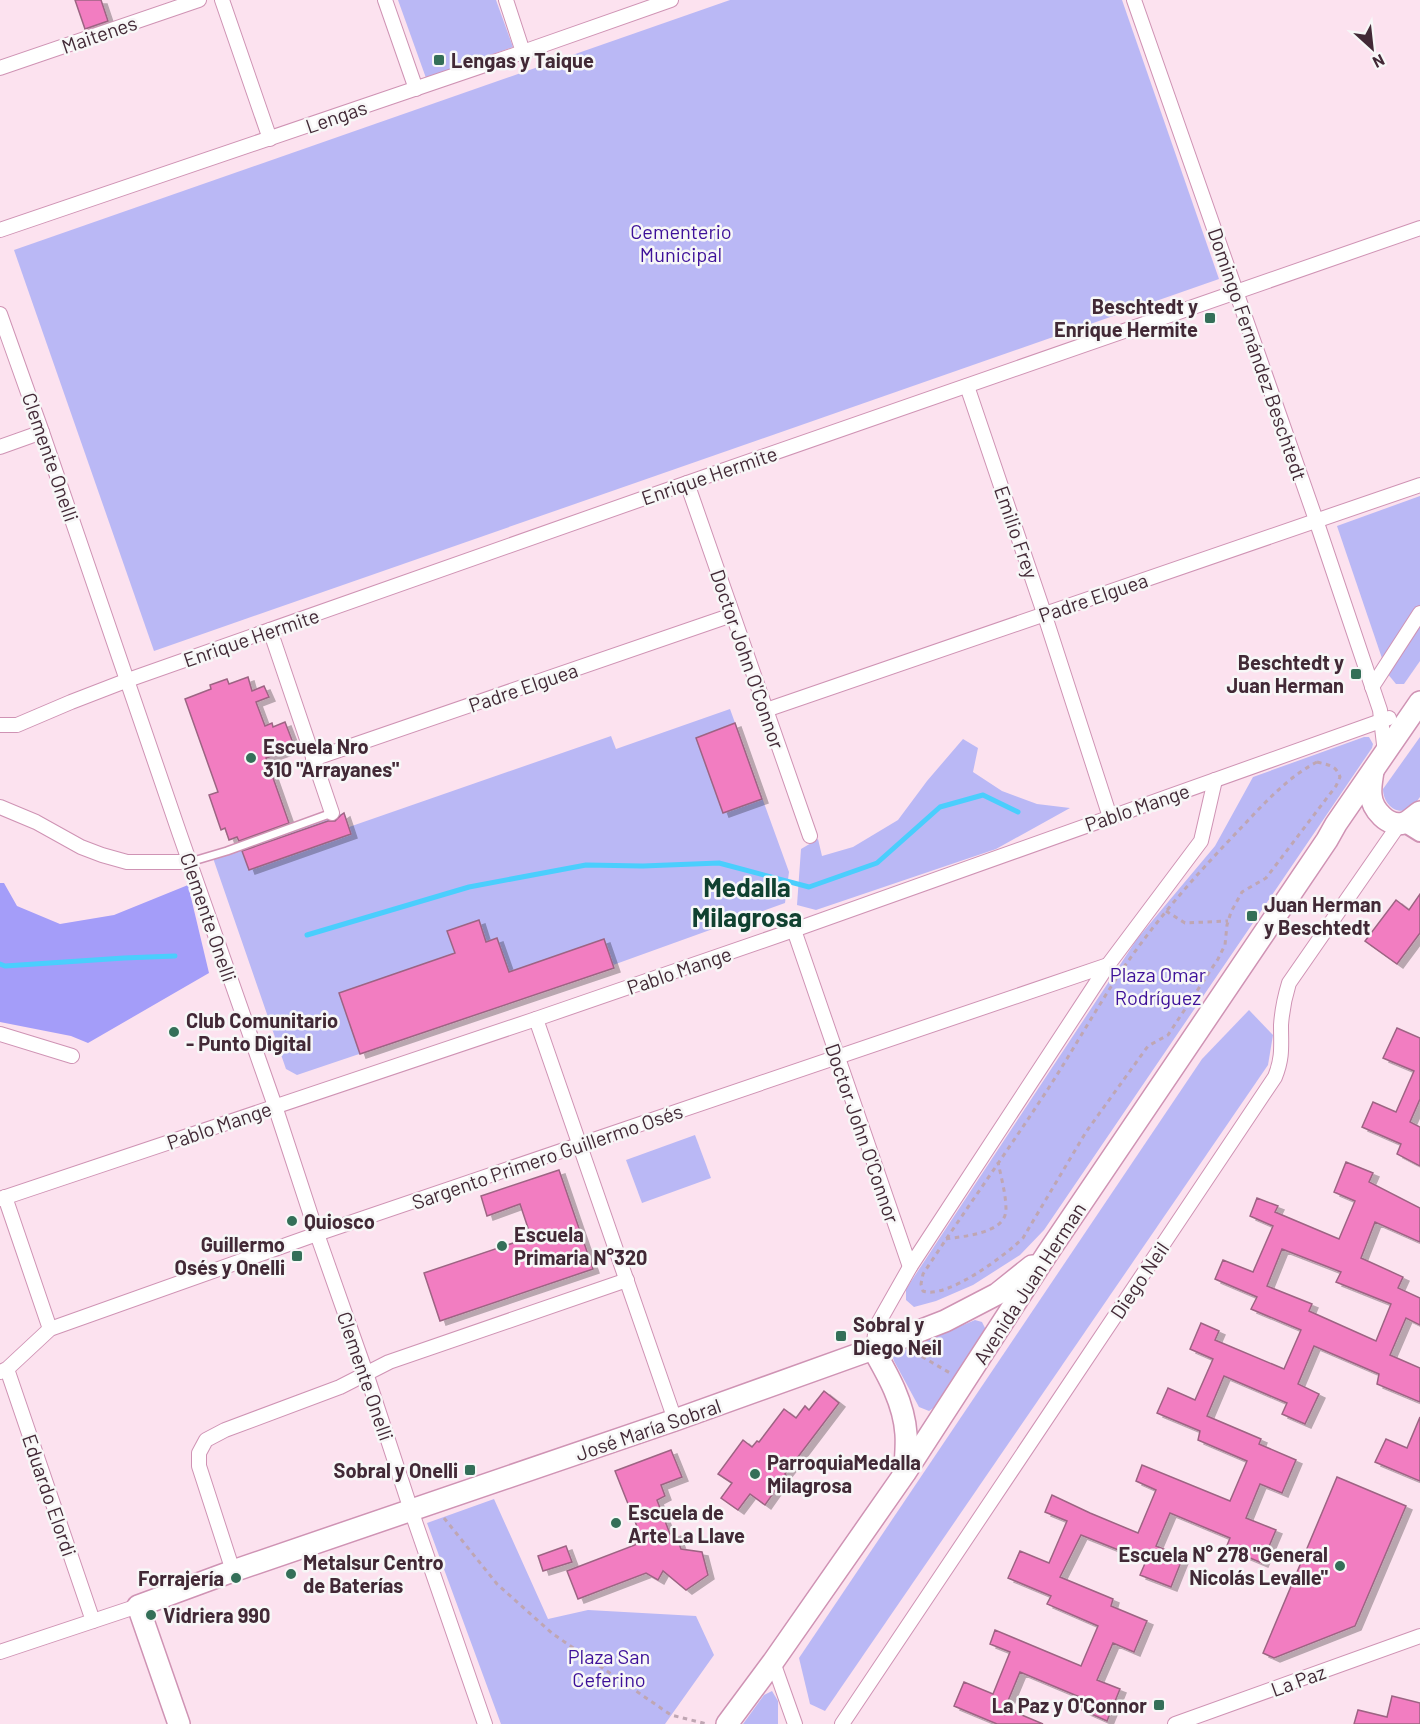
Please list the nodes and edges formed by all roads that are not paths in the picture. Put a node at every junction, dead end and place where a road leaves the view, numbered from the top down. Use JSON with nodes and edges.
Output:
{"nodes":[{"id":1,"x":199,"y":0,"type":"edge"},
{"id":2,"x":222,"y":0,"type":"edge"},
{"id":3,"x":385,"y":0,"type":"edge"},
{"id":4,"x":506,"y":0,"type":"edge"},
{"id":5,"x":672,"y":0,"type":"edge"},
{"id":6,"x":1134,"y":0,"type":"edge"},
{"id":7,"x":524,"y":52,"type":"junction"},
{"id":8,"x":0,"y":68,"type":"edge"},
{"id":9,"x":416,"y":89,"type":"junction"},
{"id":10,"x":270,"y":139,"type":"junction"},
{"id":11,"x":1420,"y":228,"type":"edge"},
{"id":12,"x":0,"y":230,"type":"edge"},
{"id":13,"x":1237,"y":292,"type":"junction"},
{"id":14,"x":0,"y":314,"type":"edge"},
{"id":15,"x":967,"y":386,"type":"junction"},
{"id":16,"x":42,"y":432,"type":"junction"},
{"id":17,"x":0,"y":447,"type":"edge"},
{"id":18,"x":687,"y":483,"type":"junction"},
{"id":19,"x":1420,"y":485,"type":"edge"},
{"id":20,"x":1316,"y":520,"type":"junction"},
{"id":21,"x":1044,"y":613,"type":"junction"},
{"id":22,"x":1420,"y":613,"type":"edge"},
{"id":23,"x":732,"y":615,"type":"junction"},
{"id":24,"x":270,"y":630,"type":"junction"},
{"id":25,"x":128,"y":680,"type":"junction"},
{"id":26,"x":1372,"y":687,"type":"junction"},
{"id":27,"x":766,"y":710,"type":"junction"},
{"id":28,"x":1403,"y":711,"type":"edge"},
{"id":29,"x":0,"y":725,"type":"edge"},
{"id":30,"x":313,"y":759,"type":"junction"},
{"id":31,"x":1379,"y":762,"type":"junction"},
{"id":32,"x":1215,"y":780,"type":"junction"},
{"id":33,"x":0,"y":807,"type":"edge"},
{"id":34,"x":332,"y":813,"type":"joint"},
{"id":35,"x":1110,"y":817,"type":"junction"},
{"id":36,"x":1405,"y":821,"type":"edge"},
{"id":37,"x":810,"y":836,"type":"dead end"},
{"id":38,"x":1328,"y":840,"type":"junction"},
{"id":39,"x":190,"y":862,"type":"junction"},
{"id":40,"x":794,"y":930,"type":"junction"},
{"id":41,"x":1108,"y":965,"type":"junction"},
{"id":42,"x":536,"y":1019,"type":"junction"},
{"id":43,"x":0,"y":1034,"type":"edge"},
{"id":44,"x":72,"y":1056,"type":"dead end"},
{"id":45,"x":837,"y":1057,"type":"junction"},
{"id":46,"x":275,"y":1106,"type":"junction"},
{"id":47,"x":580,"y":1144,"type":"junction"},
{"id":48,"x":3,"y":1198,"type":"edge"},
{"id":49,"x":317,"y":1234,"type":"junction"},
{"id":50,"x":1047,"y":1254,"type":"junction"},
{"id":51,"x":910,"y":1267,"type":"junction"},
{"id":52,"x":627,"y":1280,"type":"junction"},
{"id":53,"x":50,"y":1329,"type":"junction"},
{"id":54,"x":873,"y":1349,"type":"junction"},
{"id":55,"x":4,"y":1371,"type":"edge"},
{"id":56,"x":366,"y":1373,"type":"junction"},
{"id":57,"x":675,"y":1420,"type":"junction"},
{"id":58,"x":905,"y":1473,"type":"junction"},
{"id":59,"x":411,"y":1510,"type":"junction"},
{"id":60,"x":233,"y":1571,"type":"junction"},
{"id":61,"x":138,"y":1606,"type":"junction"},
{"id":62,"x":93,"y":1621,"type":"junction"},
{"id":63,"x":1420,"y":1636,"type":"edge"},
{"id":64,"x":0,"y":1652,"type":"edge"},
{"id":65,"x":772,"y":1662,"type":"junction"},
{"id":66,"x":179,"y":1724,"type":"edge"},
{"id":67,"x":485,"y":1724,"type":"edge"},
{"id":68,"x":727,"y":1724,"type":"edge"},
{"id":69,"x":795,"y":1724,"type":"edge"},
{"id":70,"x":842,"y":1724,"type":"edge"},
{"id":71,"x":1175,"y":1724,"type":"edge"}],
"edges":[{"from":1,"to":8,"type":"street","name":"Maitenes"},
{"from":2,"to":10,"type":"street"},
{"from":3,"to":9,"type":"street"},
{"from":4,"to":7,"type":"street"},
{"from":5,"to":7,"type":"street","name":"Lengas"},
{"from":6,"to":13,"type":"street","name":"Domingo Fernández Beschtedt"},
{"from":7,"to":9,"type":"street","name":"Lengas"},
{"from":9,"to":10,"type":"street","name":"Lengas"},
{"from":10,"to":12,"type":"street","name":"Lengas"},
{"from":11,"to":13,"type":"street","name":"Enrique Hermite"},
{"from":13,"to":15,"type":"street","name":"Enrique Hermite"},
{"from":13,"to":20,"type":"street","name":"Domingo Fernández Beschtedt"},
{"from":14,"to":16,"type":"street","name":"Clemente Onelli"},
{"from":15,"to":18,"type":"street","name":"Enrique Hermite"},
{"from":15,"to":21,"type":"street","name":"Emilio Frey"},
{"from":16,"to":17,"type":"street"},
{"from":16,"to":25,"type":"street","name":"Clemente Onelli"},
{"from":18,"to":23,"type":"street","name":"Doctor John O'Connor"},
{"from":18,"to":24,"type":"street","name":"Enrique Hermite"},
{"from":19,"to":20,"type":"street","name":"Padre Elguea"},
{"from":20,"to":21,"type":"street","name":"Padre Elguea"},
{"from":20,"to":26,"type":"street","name":"Domingo Fernández Beschtedt"},
{"from":21,"to":27,"type":"street","name":"Padre Elguea"},
{"from":21,"to":35,"type":"street","name":"Emilio Frey"},
{"from":22,"to":26,"type":"street"},
{"from":23,"to":27,"type":"street","name":"Doctor John O'Connor"},
{"from":23,"to":30,"type":"street","name":"Padre Elguea"},
{"from":24,"to":25,"type":"street","name":"Enrique Hermite"},
{"from":24,"to":30,"type":"street"},
{"from":25,"to":29,"type":"street","name":"Enrique Hermite"},
{"from":25,"to":39,"type":"street","name":"Clemente Onelli"},
{"from":26,"to":28,"type":"street","name":"Domingo Fernández Beschtedt"},
{"from":27,"to":37,"type":"street","name":"Doctor John O'Connor"},
{"from":28,"to":31,"type":"main road","name":"Avenida Juan Herman"},
{"from":28,"to":31,"type":"street","name":"Domingo Fernández Beschtedt"},
{"from":28,"to":32,"type":"street","name":"Pablo Mange"},
{"from":30,"to":34,"type":"street"},
{"from":31,"to":36,"type":"main road"},
{"from":31,"to":38,"type":"main road","name":"Avenida Juan Herman"},
{"from":32,"to":35,"type":"street","name":"Pablo Mange"},
{"from":32,"to":41,"type":"street"},
{"from":33,"to":39,"type":"street"},
{"from":34,"to":39,"type":"lane"},
{"from":35,"to":40,"type":"street","name":"Pablo Mange"},
{"from":36,"to":38,"type":"main road","name":"Avenida Juan Herman"},
{"from":36,"to":70,"type":"street","name":"Diego Neil"},
{"from":38,"to":50,"type":"main road","name":"Avenida Juan Herman"},
{"from":39,"to":46,"type":"street","name":"Clemente Onelli"},
{"from":40,"to":42,"type":"street","name":"Pablo Mange"},
{"from":40,"to":45,"type":"street","name":"Doctor John O'Connor"},
{"from":41,"to":45,"type":"street","name":"Sargento Primero Guillermo Osés"},
{"from":41,"to":51,"type":"street"},
{"from":42,"to":46,"type":"street","name":"Pablo Mange"},
{"from":42,"to":47,"type":"street"},
{"from":43,"to":44,"type":"street"},
{"from":45,"to":47,"type":"street","name":"Sargento Primero Guillermo Osés"},
{"from":45,"to":51,"type":"street","name":"Doctor John O'Connor"},
{"from":46,"to":48,"type":"street","name":"Pablo Mange"},
{"from":46,"to":49,"type":"street","name":"Clemente Onelli"},
{"from":47,"to":49,"type":"street","name":"Sargento Primero Guillermo Osés"},
{"from":47,"to":52,"type":"street"},
{"from":48,"to":53,"type":"street"},
{"from":49,"to":53,"type":"street","name":"Sargento Primero Guillermo Osés"},
{"from":49,"to":56,"type":"street","name":"Clemente Onelli"},
{"from":50,"to":54,"type":"main road","name":"José María Sobral"},
{"from":50,"to":58,"type":"main road","name":"Avenida Juan Herman"},
{"from":51,"to":54,"type":"street"},
{"from":52,"to":56,"type":"street"},
{"from":52,"to":57,"type":"street"},
{"from":53,"to":55,"type":"street","name":"Sargento Primero Guillermo Osés"},
{"from":54,"to":57,"type":"main road","name":"José María Sobral"},
{"from":54,"to":58,"type":"main road"},
{"from":55,"to":62,"type":"street","name":"Eduardo Elordi"},
{"from":56,"to":59,"type":"street","name":"Clemente Onelli"},
{"from":56,"to":60,"type":"street"},
{"from":57,"to":59,"type":"main road","name":"José María Sobral"},
{"from":58,"to":65,"type":"main road","name":"Avenida Juan Herman"},
{"from":59,"to":60,"type":"main road","name":"José María Sobral"},
{"from":59,"to":67,"type":"street","name":"Clemente Onelli"},
{"from":60,"to":61,"type":"main road","name":"José María Sobral"},
{"from":61,"to":62,"type":"street","name":"José María Sobral"},
{"from":61,"to":66,"type":"main road"},
{"from":62,"to":64,"type":"street","name":"José María Sobral"},
{"from":63,"to":71,"type":"street","name":"La Paz"},
{"from":65,"to":68,"type":"main road","name":"Avenida Juan Herman"},
{"from":65,"to":69,"type":"street"}]}
